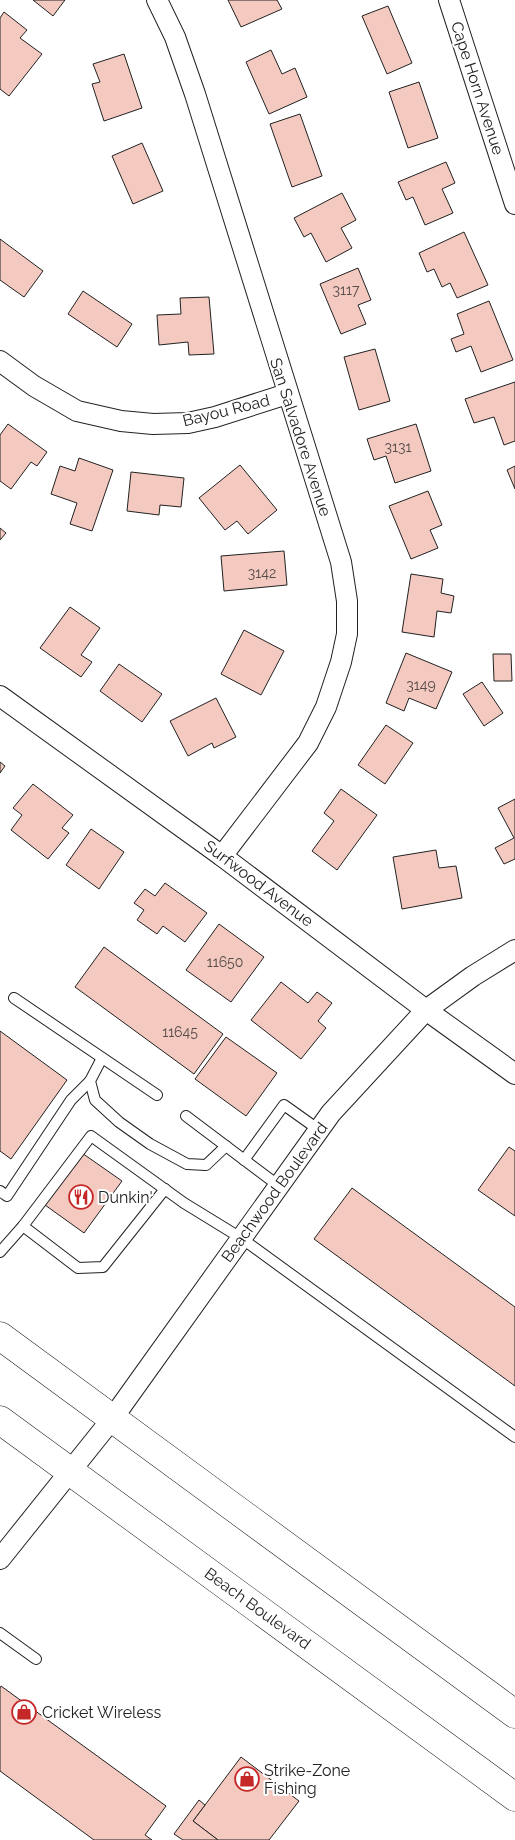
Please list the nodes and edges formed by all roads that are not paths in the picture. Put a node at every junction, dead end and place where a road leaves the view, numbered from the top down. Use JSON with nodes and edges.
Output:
{"nodes":[{"id":1,"x":157,"y":0,"type":"edge"},
{"id":2,"x":449,"y":0,"type":"edge"},
{"id":3,"x":515,"y":204,"type":"edge"},
{"id":4,"x":0,"y":361,"type":"edge"},
{"id":5,"x":287,"y":394,"type":"junction"},
{"id":6,"x":0,"y":696,"type":"edge"},
{"id":7,"x":222,"y":856,"type":"junction"},
{"id":8,"x":515,"y":950,"type":"edge"},
{"id":9,"x":14,"y":998,"type":"dead end"},
{"id":10,"x":426,"y":1010,"type":"junction"},
{"id":11,"x":102,"y":1058,"type":"junction"},
{"id":12,"x":515,"y":1074,"type":"edge"},
{"id":13,"x":90,"y":1081,"type":"junction"},
{"id":14,"x":157,"y":1095,"type":"dead end"},
{"id":15,"x":186,"y":1116,"type":"dead end"},
{"id":16,"x":318,"y":1130,"type":"junction"},
{"id":17,"x":226,"y":1146,"type":"junction"},
{"id":18,"x":244,"y":1160,"type":"junction"},
{"id":19,"x":279,"y":1186,"type":"junction"},
{"id":20,"x":165,"y":1189,"type":"junction"},
{"id":21,"x":0,"y":1191,"type":"edge"},
{"id":22,"x":23,"y":1226,"type":"junction"},
{"id":23,"x":241,"y":1238,"type":"junction"},
{"id":24,"x":0,"y":1252,"type":"edge"},
{"id":25,"x":0,"y":1336,"type":"edge"},
{"id":26,"x":112,"y":1419,"type":"junction"},
{"id":27,"x":0,"y":1420,"type":"edge"},
{"id":28,"x":515,"y":1437,"type":"edge"},
{"id":29,"x":69,"y":1470,"type":"junction"},
{"id":30,"x":0,"y":1559,"type":"edge"},
{"id":31,"x":0,"y":1633,"type":"edge"},
{"id":32,"x":36,"y":1659,"type":"dead end"},
{"id":33,"x":515,"y":1714,"type":"edge"},
{"id":34,"x":515,"y":1797,"type":"edge"}],
"edges":[{"from":1,"to":5,"type":"street","name":"San Salvadore Avenue"},
{"from":2,"to":3,"type":"street","name":"Cape Horn Avenue"},
{"from":4,"to":5,"type":"street","name":"Bayou Road"},
{"from":5,"to":7,"type":"street","name":"San Salvadore Avenue"},
{"from":6,"to":7,"type":"street","name":"Surfwood Avenue"},
{"from":7,"to":10,"type":"street","name":"Surfwood Avenue"},
{"from":8,"to":10,"type":"street","name":"Beachwood Boulevard"},
{"from":9,"to":11,"type":"lane"},
{"from":10,"to":12,"type":"street","name":"Surfwood Avenue"},
{"from":10,"to":16,"type":"street","name":"Beachwood Boulevard"},
{"from":11,"to":13,"type":"lane"},
{"from":11,"to":14,"type":"lane"},
{"from":13,"to":17,"type":"lane"},
{"from":13,"to":21,"type":"lane"},
{"from":15,"to":17,"type":"lane"},
{"from":16,"to":18,"type":"lane"},
{"from":16,"to":19,"type":"street","name":"Beachwood Boulevard"},
{"from":17,"to":18,"type":"lane"},
{"from":18,"to":19,"type":"lane"},
{"from":19,"to":23,"type":"street","name":"Beachwood Boulevard"},
{"from":20,"to":22,"type":"lane"},
{"from":20,"to":22,"type":"lane"},
{"from":20,"to":23,"type":"lane"},
{"from":22,"to":24,"type":"lane"},
{"from":23,"to":26,"type":"street","name":"Beachwood Boulevard"},
{"from":23,"to":28,"type":"lane"},
{"from":25,"to":26,"type":"highway"},
{"from":26,"to":29,"type":"street","name":"Beachwood Boulevard"},
{"from":26,"to":33,"type":"highway"},
{"from":27,"to":29,"type":"highway","name":"Beach Boulevard"},
{"from":29,"to":30,"type":"street","name":"Beachwood Boulevard"},
{"from":29,"to":34,"type":"highway","name":"Beach Boulevard"},
{"from":31,"to":32,"type":"lane"}]}
